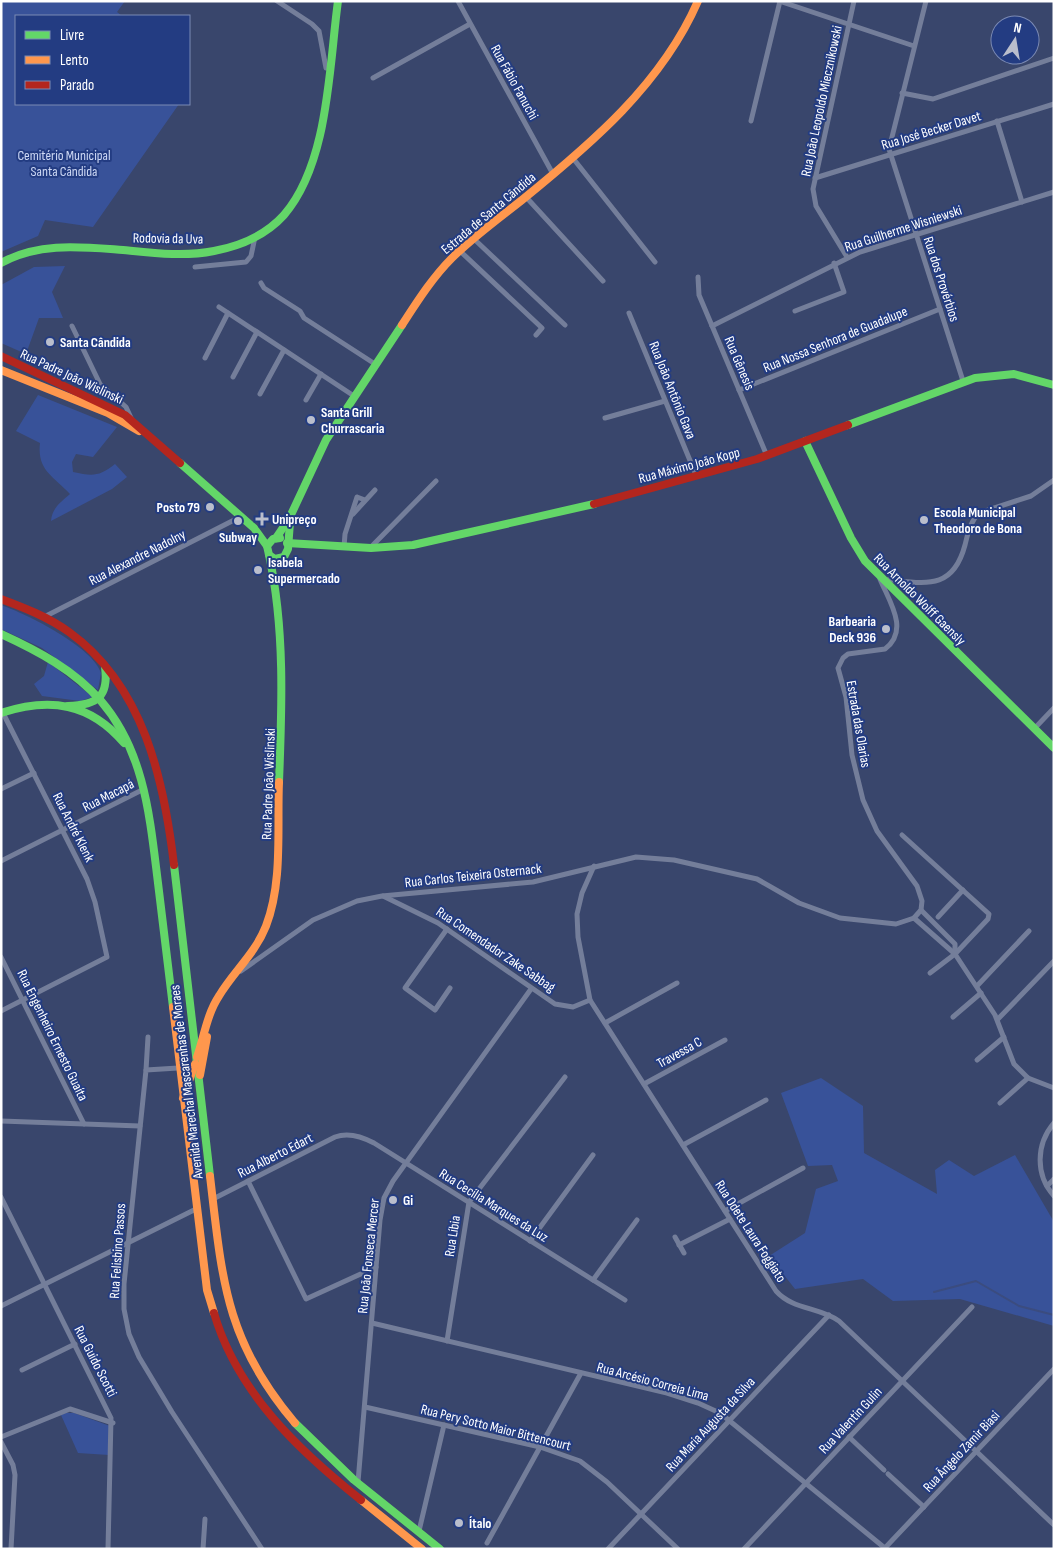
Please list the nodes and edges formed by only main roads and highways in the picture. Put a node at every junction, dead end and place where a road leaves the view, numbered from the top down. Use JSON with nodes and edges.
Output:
{"nodes":[{"id":1,"x":338,"y":1,"type":"edge"},
{"id":2,"x":698,"y":1,"type":"edge"},
{"id":3,"x":1,"y":263,"type":"edge"},
{"id":4,"x":1,"y":356,"type":"edge"},
{"id":5,"x":1,"y":370,"type":"edge"},
{"id":6,"x":1054,"y":385,"type":"edge"},
{"id":7,"x":42,"y":386,"type":"junction"},
{"id":8,"x":80,"y":393,"type":"junction"},
{"id":9,"x":153,"y":440,"type":"junction"},
{"id":10,"x":806,"y":441,"type":"junction"},
{"id":11,"x":291,"y":518,"type":"junction"},
{"id":12,"x":254,"y":528,"type":"junction"},
{"id":13,"x":275,"y":539,"type":"junction"},
{"id":14,"x":287,"y":543,"type":"junction"},
{"id":15,"x":267,"y":546,"type":"junction"},
{"id":16,"x":320,"y":546,"type":"junction"},
{"id":17,"x":270,"y":555,"type":"junction"},
{"id":18,"x":286,"y":555,"type":"junction"},
{"id":19,"x":275,"y":582,"type":"junction"},
{"id":20,"x":1,"y":599,"type":"edge"},
{"id":21,"x":1,"y":634,"type":"edge"},
{"id":22,"x":105,"y":667,"type":"junction"},
{"id":23,"x":100,"y":698,"type":"junction"},
{"id":24,"x":68,"y":706,"type":"junction"},
{"id":25,"x":2,"y":713,"type":"edge"},
{"id":26,"x":1054,"y":748,"type":"edge"},
{"id":27,"x":136,"y":761,"type":"junction"},
{"id":28,"x":169,"y":986,"type":"junction"},
{"id":29,"x":188,"y":996,"type":"junction"},
{"id":30,"x":206,"y":1030,"type":"junction"},
{"id":31,"x":196,"y":1061,"type":"junction"},
{"id":32,"x":198,"y":1080,"type":"junction"},
{"id":33,"x":182,"y":1101,"type":"junction"},
{"id":34,"x":211,"y":1190,"type":"junction"},
{"id":35,"x":196,"y":1210,"type":"junction"},
{"id":36,"x":201,"y":1250,"type":"junction"},
{"id":37,"x":219,"y":1253,"type":"junction"},
{"id":38,"x":422,"y":1549,"type":"edge"},
{"id":39,"x":440,"y":1549,"type":"edge"}],
"edges":[{"from":1,"to":3,"type":"main road","name":"Rodovia da Uva"},
{"from":2,"to":11,"type":"main road","name":"Estrada de Santa Cândida"},
{"from":4,"to":8,"type":"main road","name":"Rua Padre João Wislinski"},
{"from":5,"to":7,"type":"main road","name":"Rua Padre João Wislinski"},
{"from":6,"to":10,"type":"main road","name":"Rua Máximo João Kopp"},
{"from":7,"to":8,"type":"main road"},
{"from":7,"to":9,"type":"main road","name":"Rua Padre João Wislinski"},
{"from":8,"to":9,"type":"main road","name":"Rua Padre João Wislinski"},
{"from":9,"to":12,"type":"main road","name":"Rua Padre João Wislinski"},
{"from":10,"to":16,"type":"main road","name":"Rua Máximo João Kopp"},
{"from":10,"to":26,"type":"main road","name":"Rua Arnoldo Wolff Gaensly"},
{"from":11,"to":13,"type":"main road","name":"Estrada de Santa Cândida"},
{"from":11,"to":14,"type":"main road","name":"Estrada de Santa Cândida"},
{"from":12,"to":13,"type":"main road","name":"Rua Padre João Wislinski"},
{"from":12,"to":15,"type":"main road","name":"Rua Padre João Wislinski"},
{"from":13,"to":14,"type":"main road"},
{"from":13,"to":15,"type":"main road"},
{"from":14,"to":16,"type":"main road","name":"Rua Máximo João Kopp"},
{"from":14,"to":18,"type":"main road"},
{"from":15,"to":17,"type":"main road"},
{"from":16,"to":18,"type":"main road","name":"Rua Máximo João Kopp"},
{"from":17,"to":18,"type":"main road"},
{"from":17,"to":19,"type":"main road","name":"Rua Padre João Wislinski"},
{"from":18,"to":19,"type":"main road","name":"Rua Padre João Wislinski"},
{"from":19,"to":30,"type":"main road","name":"Rua Padre João Wislinski"},
{"from":20,"to":22,"type":"main road","name":"Avenida Marechal Mascarenhas de Moraes"},
{"from":21,"to":23,"type":"main road","name":"Avenida Marechal Mascarenhas de Moraes"},
{"from":22,"to":23,"type":"main road"},
{"from":22,"to":29,"type":"main road","name":"Avenida Marechal Mascarenhas de Moraes"},
{"from":23,"to":24,"type":"main road"},
{"from":23,"to":27,"type":"main road","name":"Avenida Marechal Mascarenhas de Moraes"},
{"from":24,"to":25,"type":"main road"},
{"from":24,"to":27,"type":"main road"},
{"from":27,"to":28,"type":"main road","name":"Avenida Marechal Mascarenhas de Moraes"},
{"from":28,"to":29,"type":"main road"},
{"from":28,"to":33,"type":"main road","name":"Avenida Marechal Mascarenhas de Moraes"},
{"from":29,"to":31,"type":"main road","name":"Avenida Marechal Mascarenhas de Moraes"},
{"from":30,"to":31,"type":"main road"},
{"from":30,"to":32,"type":"main road"},
{"from":31,"to":32,"type":"main road","name":"Avenida Marechal Mascarenhas de Moraes"},
{"from":31,"to":33,"type":"main road"},
{"from":32,"to":34,"type":"main road","name":"Avenida Marechal Mascarenhas de Moraes"},
{"from":33,"to":35,"type":"main road","name":"Avenida Marechal Mascarenhas de Moraes"},
{"from":34,"to":35,"type":"main road"},
{"from":34,"to":37,"type":"main road","name":"Avenida Marechal Mascarenhas de Moraes"},
{"from":35,"to":36,"type":"main road","name":"Avenida Marechal Mascarenhas de Moraes"},
{"from":36,"to":37,"type":"main road"},
{"from":36,"to":38,"type":"main road","name":"Avenida Marechal Mascarenhas de Moraes"},
{"from":37,"to":39,"type":"main road","name":"Avenida Marechal Mascarenhas de Moraes"}]}
